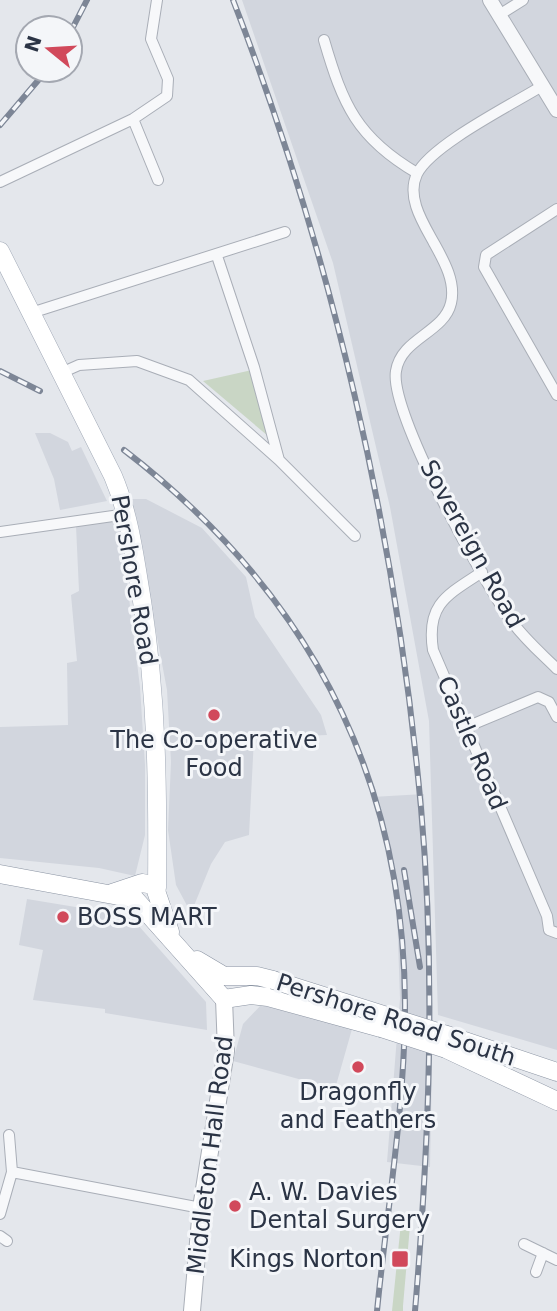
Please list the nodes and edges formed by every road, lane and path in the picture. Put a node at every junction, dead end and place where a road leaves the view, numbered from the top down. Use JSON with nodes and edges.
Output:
{"nodes":[{"id":1,"x":157,"y":0,"type":"edge"},
{"id":2,"x":490,"y":0,"type":"edge"},
{"id":3,"x":523,"y":0,"type":"edge"},
{"id":4,"x":499,"y":15,"type":"junction"},
{"id":5,"x":324,"y":40,"type":"dead end"},
{"id":6,"x":542,"y":86,"type":"junction"},
{"id":7,"x":557,"y":110,"type":"edge"},
{"id":8,"x":133,"y":119,"type":"junction"},
{"id":9,"x":417,"y":173,"type":"junction"},
{"id":10,"x":158,"y":180,"type":"dead end"},
{"id":11,"x":0,"y":182,"type":"edge"},
{"id":12,"x":557,"y":209,"type":"edge"},
{"id":13,"x":285,"y":232,"type":"dead end"},
{"id":14,"x":0,"y":251,"type":"edge"},
{"id":15,"x":217,"y":256,"type":"junction"},
{"id":16,"x":31,"y":313,"type":"junction"},
{"id":17,"x":61,"y":373,"type":"junction"},
{"id":18,"x":557,"y":395,"type":"edge"},
{"id":19,"x":279,"y":460,"type":"junction"},
{"id":20,"x":127,"y":514,"type":"junction"},
{"id":21,"x":0,"y":532,"type":"edge"},
{"id":22,"x":355,"y":536,"type":"dead end"},
{"id":23,"x":482,"y":572,"type":"junction"},
{"id":24,"x":557,"y":670,"type":"edge"},
{"id":25,"x":557,"y":718,"type":"edge"},
{"id":26,"x":464,"y":728,"type":"junction"},
{"id":27,"x":0,"y":874,"type":"edge"},
{"id":28,"x":145,"y":893,"type":"junction"},
{"id":29,"x":553,"y":932,"type":"edge"},
{"id":30,"x":226,"y":988,"type":"junction"},
{"id":31,"x":450,"y":1045,"type":"junction"},
{"id":32,"x":557,"y":1072,"type":"edge"},
{"id":33,"x":557,"y":1101,"type":"edge"},
{"id":34,"x":9,"y":1135,"type":"dead end"},
{"id":35,"x":12,"y":1172,"type":"junction"},
{"id":36,"x":201,"y":1208,"type":"junction"},
{"id":37,"x":0,"y":1214,"type":"edge"},
{"id":38,"x":524,"y":1244,"type":"dead end"},
{"id":39,"x":542,"y":1253,"type":"junction"},
{"id":40,"x":557,"y":1260,"type":"edge"},
{"id":41,"x":536,"y":1272,"type":"dead end"},
{"id":42,"x":192,"y":1311,"type":"edge"}],
"edges":[{"from":1,"to":8,"type":"street"},
{"from":2,"to":4,"type":"street"},
{"from":3,"to":4,"type":"street"},
{"from":4,"to":6,"type":"street"},
{"from":5,"to":9,"type":"street"},
{"from":6,"to":7,"type":"street"},
{"from":6,"to":9,"type":"street"},
{"from":8,"to":10,"type":"street"},
{"from":8,"to":11,"type":"street"},
{"from":9,"to":23,"type":"street","name":"Sovereign Road"},
{"from":12,"to":18,"type":"street"},
{"from":13,"to":15,"type":"street"},
{"from":14,"to":16,"type":"main road","name":"Pershore Road"},
{"from":15,"to":16,"type":"street"},
{"from":15,"to":19,"type":"street"},
{"from":16,"to":17,"type":"main road","name":"Pershore Road"},
{"from":17,"to":19,"type":"street"},
{"from":17,"to":20,"type":"main road","name":"Pershore Road"},
{"from":19,"to":22,"type":"street"},
{"from":20,"to":21,"type":"street"},
{"from":20,"to":28,"type":"main road","name":"Pershore Road"},
{"from":23,"to":24,"type":"street","name":"Sovereign Road"},
{"from":23,"to":26,"type":"street","name":"Castle Road"},
{"from":25,"to":26,"type":"street"},
{"from":26,"to":29,"type":"street","name":"Castle Road"},
{"from":27,"to":28,"type":"main road"},
{"from":28,"to":30,"type":"main road"},
{"from":30,"to":31,"type":"main road","name":"Pershore Road South","bridge":true},
{"from":30,"to":31,"type":"main road","name":"Pershore Road South","bridge":true},
{"from":30,"to":36,"type":"main road","name":"Middleton Hall Road"},
{"from":31,"to":32,"type":"main road","name":"Pershore Road South"},
{"from":31,"to":33,"type":"main road","name":"Pershore Road South"},
{"from":34,"to":35,"type":"street"},
{"from":35,"to":36,"type":"street"},
{"from":35,"to":37,"type":"street"},
{"from":36,"to":42,"type":"main road","name":"Middleton Hall Road"},
{"from":38,"to":39,"type":"street"},
{"from":39,"to":40,"type":"street"},
{"from":39,"to":41,"type":"street"}]}
